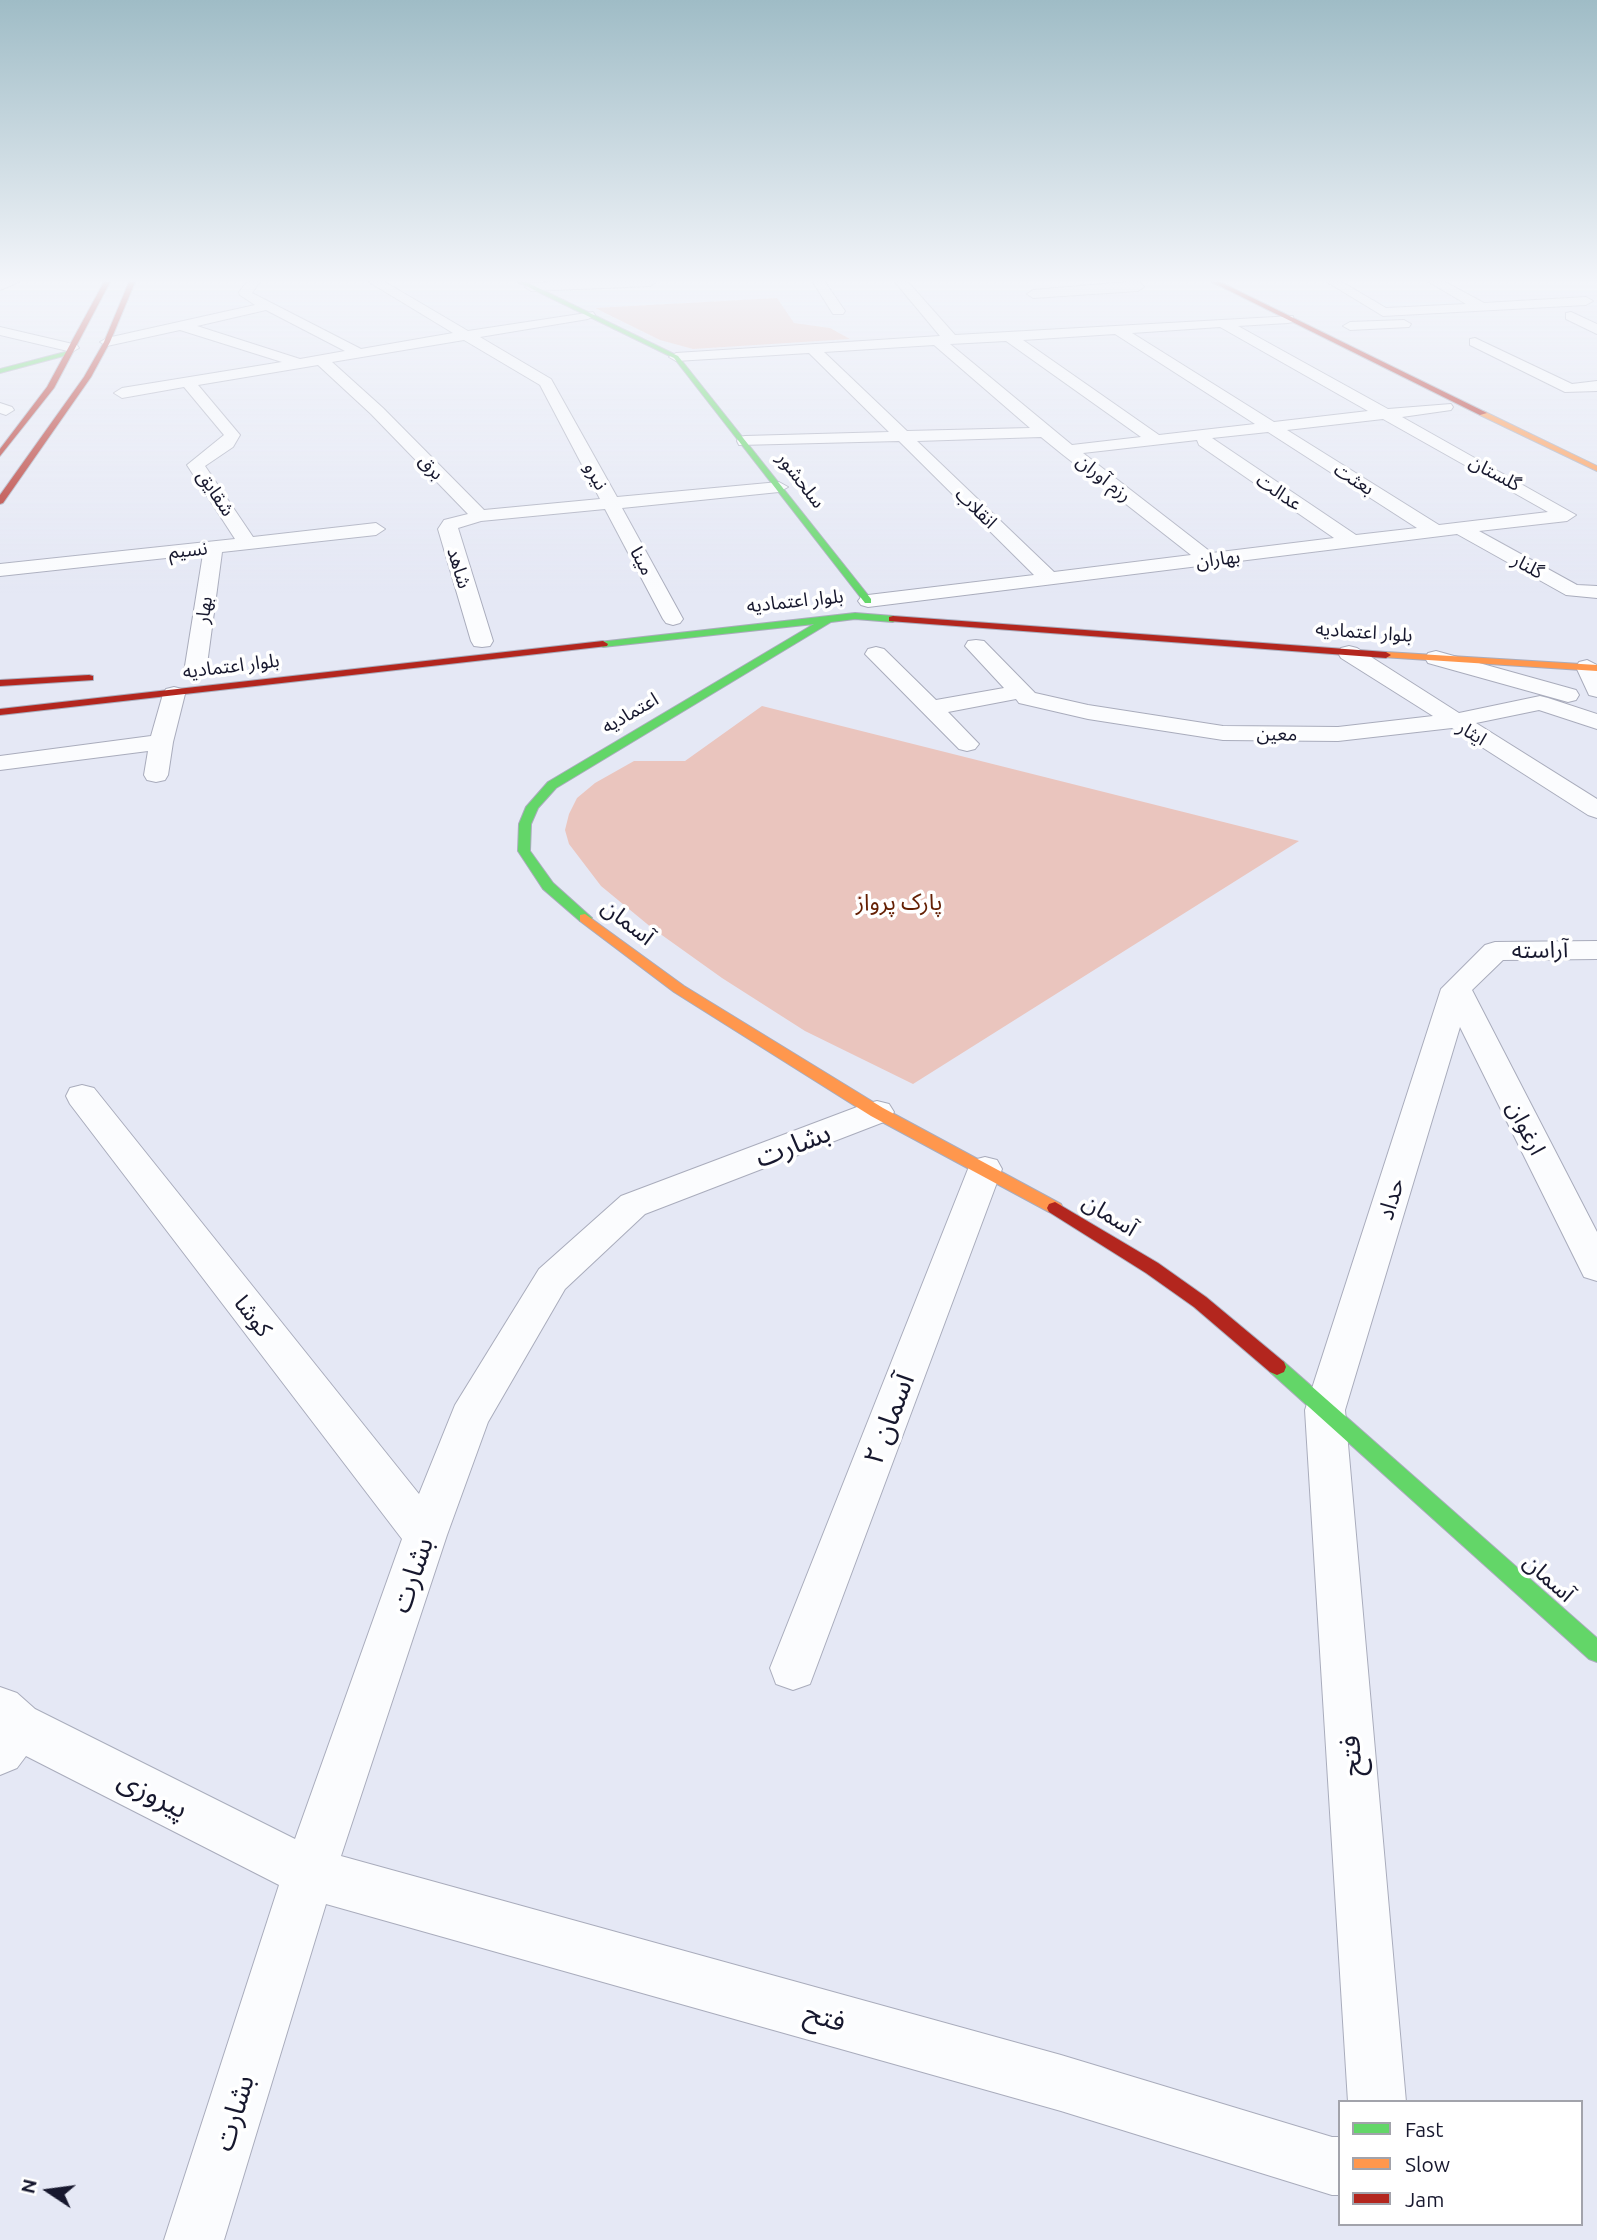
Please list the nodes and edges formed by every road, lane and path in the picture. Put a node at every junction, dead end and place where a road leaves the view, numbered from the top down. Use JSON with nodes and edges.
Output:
{"nodes":[{"id":1,"x":51,"y":387,"type":"edge"},
{"id":2,"x":79,"y":387,"type":"edge"},
{"id":3,"x":161,"y":387,"type":"edge"},
{"id":4,"x":192,"y":387,"type":"edge"},
{"id":5,"x":350,"y":387,"type":"edge"},
{"id":6,"x":548,"y":387,"type":"edge"},
{"id":7,"x":701,"y":387,"type":"edge"},
{"id":8,"x":852,"y":387,"type":"edge"},
{"id":9,"x":995,"y":387,"type":"edge"},
{"id":10,"x":1080,"y":387,"type":"edge"},
{"id":11,"x":1207,"y":387,"type":"edge"},
{"id":12,"x":1335,"y":387,"type":"edge"},
{"id":13,"x":1418,"y":387,"type":"edge"},
{"id":14,"x":1565,"y":387,"type":"edge"},
{"id":15,"x":1592,"y":387,"type":"edge"},
{"id":16,"x":1480,"y":391,"type":"dead end"},
{"id":17,"x":122,"y":393,"type":"dead end"},
{"id":18,"x":1446,"y":401,"type":"junction"},
{"id":19,"x":1384,"y":414,"type":"junction"},
{"id":20,"x":1271,"y":427,"type":"junction"},
{"id":21,"x":1045,"y":432,"type":"junction"},
{"id":22,"x":901,"y":436,"type":"junction"},
{"id":23,"x":1156,"y":440,"type":"junction"},
{"id":24,"x":745,"y":441,"type":"junction"},
{"id":25,"x":1205,"y":441,"type":"dead end"},
{"id":26,"x":1068,"y":450,"type":"junction"},
{"id":27,"x":0,"y":454,"type":"edge"},
{"id":28,"x":1597,"y":469,"type":"edge"},
{"id":29,"x":779,"y":488,"type":"junction"},
{"id":30,"x":0,"y":500,"type":"edge"},
{"id":31,"x":611,"y":504,"type":"junction"},
{"id":32,"x":1567,"y":515,"type":"joint"},
{"id":33,"x":480,"y":516,"type":"junction"},
{"id":34,"x":376,"y":529,"type":"dead end"},
{"id":35,"x":1461,"y":529,"type":"junction"},
{"id":36,"x":1437,"y":532,"type":"junction"},
{"id":37,"x":1353,"y":542,"type":"junction"},
{"id":38,"x":248,"y":544,"type":"junction"},
{"id":39,"x":214,"y":548,"type":"junction"},
{"id":40,"x":1209,"y":560,"type":"junction"},
{"id":41,"x":0,"y":570,"type":"edge"},
{"id":42,"x":1050,"y":579,"type":"junction"},
{"id":43,"x":1597,"y":592,"type":"edge"},
{"id":44,"x":868,"y":601,"type":"junction"},
{"id":45,"x":951,"y":607,"type":"dead end"},
{"id":46,"x":830,"y":610,"type":"junction"},
{"id":47,"x":673,"y":619,"type":"dead end"},
{"id":48,"x":523,"y":636,"type":"dead end"},
{"id":49,"x":482,"y":641,"type":"junction"},
{"id":50,"x":441,"y":646,"type":"dead end"},
{"id":51,"x":976,"y":646,"type":"dead end"},
{"id":52,"x":876,"y":653,"type":"dead end"},
{"id":53,"x":1349,"y":653,"type":"junction"},
{"id":54,"x":1436,"y":658,"type":"junction"},
{"id":55,"x":1592,"y":667,"type":"edge"},
{"id":56,"x":111,"y":677,"type":"dead end"},
{"id":57,"x":190,"y":677,"type":"junction"},
{"id":58,"x":0,"y":683,"type":"edge"},
{"id":59,"x":1597,"y":690,"type":"edge"},
{"id":60,"x":1019,"y":692,"type":"junction"},
{"id":61,"x":1573,"y":696,"type":"junction"},
{"id":62,"x":1597,"y":702,"type":"edge"},
{"id":63,"x":1540,"y":703,"type":"junction"},
{"id":64,"x":929,"y":708,"type":"junction"},
{"id":65,"x":0,"y":712,"type":"edge"},
{"id":66,"x":1453,"y":721,"type":"junction"},
{"id":67,"x":1597,"y":722,"type":"edge"},
{"id":68,"x":161,"y":741,"type":"junction"},
{"id":69,"x":967,"y":744,"type":"dead end"},
{"id":70,"x":0,"y":763,"type":"edge"},
{"id":71,"x":156,"y":775,"type":"dead end"},
{"id":72,"x":1597,"y":810,"type":"edge"},
{"id":73,"x":548,"y":886,"type":"joint"},
{"id":74,"x":1597,"y":950,"type":"edge"},
{"id":75,"x":1456,"y":989,"type":"junction"},
{"id":76,"x":82,"y":1096,"type":"dead end"},
{"id":77,"x":877,"y":1112,"type":"junction"},
{"id":78,"x":985,"y":1169,"type":"junction"},
{"id":79,"x":1597,"y":1267,"type":"edge"},
{"id":80,"x":1325,"y":1410,"type":"junction"},
{"id":81,"x":425,"y":1535,"type":"junction"},
{"id":82,"x":1597,"y":1652,"type":"edge"},
{"id":83,"x":793,"y":1668,"type":"dead end"},
{"id":84,"x":6,"y":1729,"type":"edge"},
{"id":85,"x":309,"y":1873,"type":"junction"},
{"id":86,"x":1377,"y":2100,"type":"edge"},
{"id":87,"x":1338,"y":2166,"type":"edge"},
{"id":88,"x":194,"y":2240,"type":"edge"}],
"edges":[{"from":1,"to":27,"type":"street"},
{"from":2,"to":30,"type":"street"},
{"from":3,"to":17,"type":"street"},
{"from":4,"to":38,"type":"street","name":"شقایق"},
{"from":5,"to":33,"type":"street","name":"برق"},
{"from":6,"to":31,"type":"street","name":"نیرو"},
{"from":7,"to":24,"type":"street","name":"سلحشور"},
{"from":8,"to":22,"type":"street","name":"انقلاب"},
{"from":9,"to":21,"type":"street","name":"رزم آوران"},
{"from":10,"to":23,"type":"street"},
{"from":11,"to":20,"type":"street","name":"بعثت"},
{"from":12,"to":19,"type":"street","name":"گلستان"},
{"from":13,"to":18,"type":"street"},
{"from":14,"to":15,"type":"street"},
{"from":16,"to":18,"type":"street"},
{"from":18,"to":19,"type":"street"},
{"from":18,"to":28,"type":"street"},
{"from":19,"to":20,"type":"street"},
{"from":19,"to":32,"type":"street","name":"گلستان"},
{"from":20,"to":23,"type":"street"},
{"from":20,"to":36,"type":"street","name":"بعثت"},
{"from":21,"to":22,"type":"street"},
{"from":21,"to":26,"type":"street","name":"رزم آوران"},
{"from":22,"to":24,"type":"street"},
{"from":22,"to":42,"type":"street","name":"انقلاب"},
{"from":23,"to":26,"type":"street"},
{"from":24,"to":29,"type":"street","name":"سلحشور"},
{"from":25,"to":37,"type":"street","name":"عدالت"},
{"from":26,"to":40,"type":"street","name":"رزم آوران"},
{"from":29,"to":31,"type":"street"},
{"from":29,"to":44,"type":"street","name":"سلحشور"},
{"from":31,"to":33,"type":"street"},
{"from":31,"to":47,"type":"street","name":"مینا"},
{"from":32,"to":35,"type":"street","name":"بهاران"},
{"from":33,"to":49,"type":"street","name":"شاهد"},
{"from":34,"to":38,"type":"street","name":"نسیم"},
{"from":35,"to":36,"type":"street","name":"بهاران"},
{"from":35,"to":43,"type":"street","name":"گلنار"},
{"from":36,"to":37,"type":"street","name":"بهاران"},
{"from":37,"to":40,"type":"street","name":"بهاران"},
{"from":38,"to":39,"type":"street","name":"نسیم"},
{"from":39,"to":41,"type":"street","name":"نسیم"},
{"from":39,"to":57,"type":"street","name":"بهار"},
{"from":40,"to":42,"type":"street","name":"بهاران"},
{"from":42,"to":44,"type":"street","name":"بهاران"},
{"from":44,"to":45,"type":"street","name":"بلوار اعتمادیه"},
{"from":44,"to":46,"type":"street","name":"بلوار اعتمادیه"},
{"from":46,"to":53,"type":"street","name":"بلوار اعتمادیه"},
{"from":46,"to":57,"type":"street","name":"بلوار اعتمادیه"},
{"from":46,"to":73,"type":"street","name":"اعتمادیه"},
{"from":48,"to":49,"type":"street"},
{"from":49,"to":50,"type":"street"},
{"from":51,"to":60,"type":"street","name":"معین"},
{"from":52,"to":64,"type":"street"},
{"from":53,"to":54,"type":"street","name":"بلوار اعتمادیه"},
{"from":53,"to":66,"type":"street","name":"ایثار"},
{"from":54,"to":55,"type":"street","name":"بلوار اعتمادیه"},
{"from":54,"to":61,"type":"street"},
{"from":55,"to":59,"type":"street"},
{"from":56,"to":58,"type":"street"},
{"from":57,"to":65,"type":"street","name":"بلوار اعتمادیه"},
{"from":57,"to":68,"type":"street","name":"بهار"},
{"from":60,"to":64,"type":"street"},
{"from":60,"to":66,"type":"street","name":"معین"},
{"from":61,"to":62,"type":"street"},
{"from":61,"to":63,"type":"street","name":"معین"},
{"from":63,"to":66,"type":"street","name":"معین"},
{"from":63,"to":67,"type":"street"},
{"from":64,"to":69,"type":"street"},
{"from":66,"to":72,"type":"street","name":"ایثار"},
{"from":68,"to":70,"type":"street"},
{"from":68,"to":71,"type":"street","name":"بهار"},
{"from":73,"to":77,"type":"street","name":"آسمان"},
{"from":74,"to":75,"type":"street","name":"آراسته"},
{"from":75,"to":79,"type":"street","name":"ارغوان"},
{"from":75,"to":80,"type":"street","name":"حداد"},
{"from":76,"to":81,"type":"street","name":"کوشا"},
{"from":77,"to":78,"type":"street","name":"آسمان"},
{"from":77,"to":81,"type":"street","name":"بشارت"},
{"from":78,"to":80,"type":"street","name":"آسمان"},
{"from":78,"to":83,"type":"street","name":"آسمان ۲"},
{"from":80,"to":82,"type":"street","name":"آسمان"},
{"from":80,"to":86,"type":"street","name":"فتح"},
{"from":81,"to":85,"type":"street","name":"بشارت"},
{"from":84,"to":85,"type":"street","name":"پیروزی"},
{"from":85,"to":87,"type":"street","name":"فتح"},
{"from":85,"to":88,"type":"street","name":"بشارت"}]}
